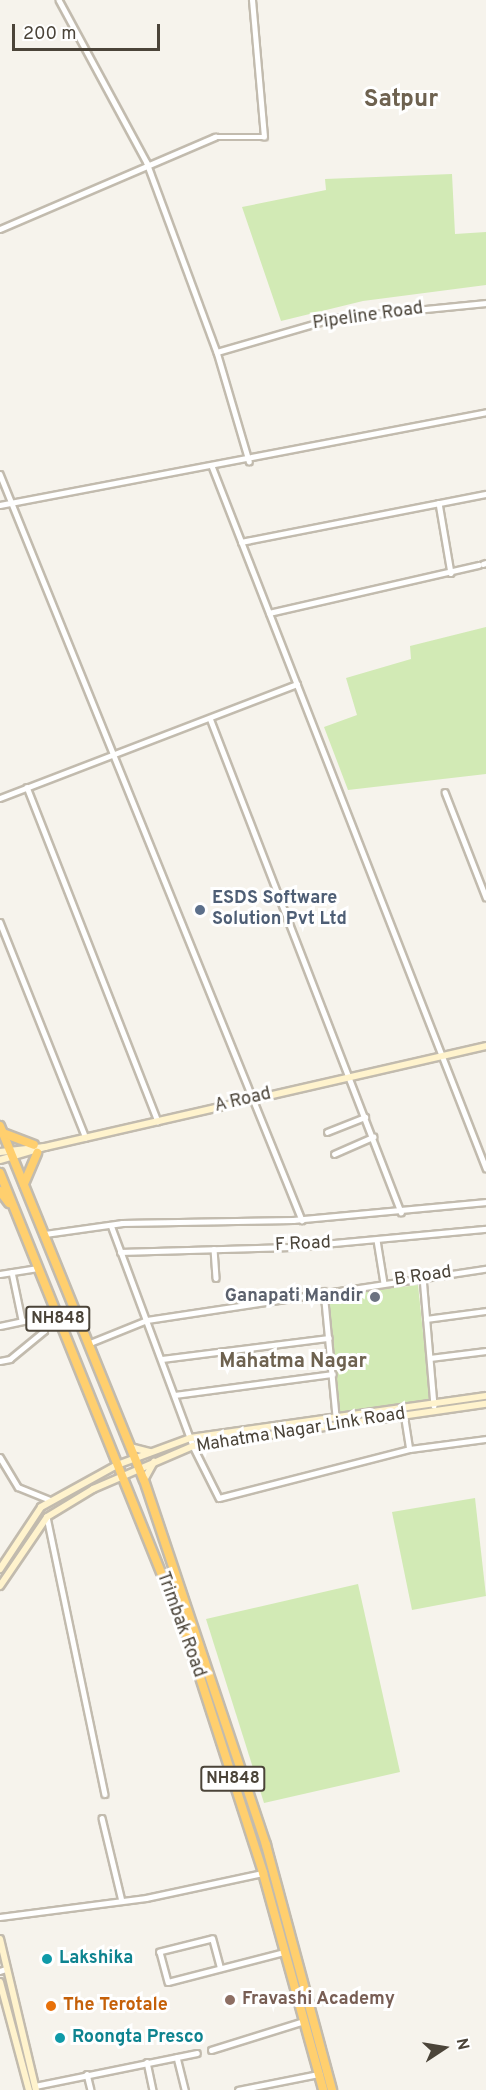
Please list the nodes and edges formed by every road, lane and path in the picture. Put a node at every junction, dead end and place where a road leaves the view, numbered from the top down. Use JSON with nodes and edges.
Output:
{"nodes":[{"id":1,"x":59,"y":0,"type":"edge"},
{"id":2,"x":252,"y":0,"type":"edge"},
{"id":3,"x":148,"y":167,"type":"junction"},
{"id":4,"x":0,"y":229,"type":"edge"},
{"id":5,"x":486,"y":303,"type":"edge"},
{"id":6,"x":217,"y":352,"type":"junction"},
{"id":7,"x":486,"y":412,"type":"edge"},
{"id":8,"x":249,"y":461,"type":"junction"},
{"id":9,"x":212,"y":466,"type":"junction"},
{"id":10,"x":0,"y":474,"type":"edge"},
{"id":11,"x":486,"y":494,"type":"edge"},
{"id":12,"x":11,"y":501,"type":"junction"},
{"id":13,"x":439,"y":503,"type":"junction"},
{"id":14,"x":0,"y":505,"type":"edge"},
{"id":15,"x":241,"y":542,"type":"junction"},
{"id":16,"x":483,"y":564,"type":"edge"},
{"id":17,"x":452,"y":573,"type":"junction"},
{"id":18,"x":269,"y":612,"type":"junction"},
{"id":19,"x":297,"y":684,"type":"junction"},
{"id":20,"x":210,"y":718,"type":"junction"},
{"id":21,"x":118,"y":754,"type":"junction"},
{"id":22,"x":27,"y":787,"type":"junction"},
{"id":23,"x":445,"y":792,"type":"dead end"},
{"id":24,"x":0,"y":798,"type":"edge"},
{"id":25,"x":486,"y":897,"type":"edge"},
{"id":26,"x":0,"y":922,"type":"edge"},
{"id":27,"x":486,"y":1046,"type":"edge"},
{"id":28,"x":443,"y":1055,"type":"junction"},
{"id":29,"x":350,"y":1077,"type":"junction"},
{"id":30,"x":253,"y":1098,"type":"junction"},
{"id":31,"x":365,"y":1117,"type":"junction"},
{"id":32,"x":158,"y":1121,"type":"junction"},
{"id":33,"x":1,"y":1130,"type":"edge"},
{"id":34,"x":327,"y":1132,"type":"dead end"},
{"id":35,"x":373,"y":1137,"type":"junction"},
{"id":36,"x":86,"y":1138,"type":"junction"},
{"id":37,"x":35,"y":1149,"type":"junction"},
{"id":38,"x":0,"y":1152,"type":"edge"},
{"id":39,"x":334,"y":1154,"type":"dead end"},
{"id":40,"x":12,"y":1155,"type":"junction"},
{"id":41,"x":0,"y":1160,"type":"edge"},
{"id":42,"x":486,"y":1168,"type":"edge"},
{"id":43,"x":0,"y":1173,"type":"edge"},
{"id":44,"x":24,"y":1184,"type":"junction"},
{"id":45,"x":0,"y":1191,"type":"edge"},
{"id":46,"x":486,"y":1202,"type":"edge"},
{"id":47,"x":16,"y":1211,"type":"junction"},
{"id":48,"x":401,"y":1212,"type":"junction"},
{"id":49,"x":302,"y":1220,"type":"junction"},
{"id":50,"x":111,"y":1225,"type":"junction"},
{"id":51,"x":486,"y":1230,"type":"edge"},
{"id":52,"x":45,"y":1234,"type":"junction"},
{"id":53,"x":377,"y":1240,"type":"junction"},
{"id":54,"x":214,"y":1249,"type":"junction"},
{"id":55,"x":120,"y":1252,"type":"junction"},
{"id":56,"x":38,"y":1268,"type":"junction"},
{"id":57,"x":486,"y":1269,"type":"edge"},
{"id":58,"x":12,"y":1272,"type":"junction"},
{"id":59,"x":0,"y":1274,"type":"edge"},
{"id":60,"x":423,"y":1277,"type":"junction"},
{"id":61,"x":216,"y":1278,"type":"dead end"},
{"id":62,"x":384,"y":1283,"type":"junction"},
{"id":63,"x":324,"y":1291,"type":"junction"},
{"id":64,"x":486,"y":1311,"type":"edge"},
{"id":65,"x":56,"y":1314,"type":"junction"},
{"id":66,"x":426,"y":1319,"type":"junction"},
{"id":67,"x":22,"y":1320,"type":"junction"},
{"id":68,"x":43,"y":1320,"type":"junction"},
{"id":69,"x":147,"y":1320,"type":"junction"},
{"id":70,"x":0,"y":1326,"type":"edge"},
{"id":71,"x":329,"y":1338,"type":"junction"},
{"id":72,"x":90,"y":1343,"type":"junction"},
{"id":73,"x":486,"y":1351,"type":"edge"},
{"id":74,"x":430,"y":1358,"type":"junction"},
{"id":75,"x":162,"y":1359,"type":"junction"},
{"id":76,"x":0,"y":1361,"type":"edge"},
{"id":77,"x":333,"y":1374,"type":"junction"},
{"id":78,"x":175,"y":1395,"type":"junction"},
{"id":79,"x":486,"y":1396,"type":"edge"},
{"id":80,"x":486,"y":1404,"type":"edge"},
{"id":81,"x":403,"y":1407,"type":"junction"},
{"id":82,"x":435,"y":1407,"type":"junction"},
{"id":83,"x":404,"y":1415,"type":"junction"},
{"id":84,"x":336,"y":1416,"type":"junction"},
{"id":85,"x":190,"y":1438,"type":"junction"},
{"id":86,"x":486,"y":1439,"type":"edge"},
{"id":87,"x":193,"y":1446,"type":"junction"},
{"id":88,"x":130,"y":1447,"type":"junction"},
{"id":89,"x":410,"y":1449,"type":"junction"},
{"id":90,"x":154,"y":1452,"type":"junction"},
{"id":91,"x":113,"y":1454,"type":"junction"},
{"id":92,"x":0,"y":1457,"type":"edge"},
{"id":93,"x":135,"y":1460,"type":"junction"},
{"id":94,"x":155,"y":1462,"type":"junction"},
{"id":95,"x":117,"y":1466,"type":"junction"},
{"id":96,"x":138,"y":1468,"type":"junction"},
{"id":97,"x":107,"y":1471,"type":"junction"},
{"id":98,"x":122,"y":1476,"type":"junction"},
{"id":99,"x":144,"y":1480,"type":"junction"},
{"id":100,"x":111,"y":1482,"type":"junction"},
{"id":101,"x":127,"y":1487,"type":"junction"},
{"id":102,"x":51,"y":1500,"type":"junction"},
{"id":103,"x":47,"y":1517,"type":"junction"},
{"id":104,"x":0,"y":1569,"type":"edge"},
{"id":105,"x":0,"y":1586,"type":"edge"},
{"id":106,"x":105,"y":1794,"type":"dead end"},
{"id":107,"x":102,"y":1818,"type":"dead end"},
{"id":108,"x":263,"y":1873,"type":"junction"},
{"id":109,"x":122,"y":1901,"type":"junction"},
{"id":110,"x":0,"y":1917,"type":"edge"},
{"id":111,"x":0,"y":1939,"type":"edge"},
{"id":112,"x":284,"y":1952,"type":"junction"},
{"id":113,"x":220,"y":1968,"type":"junction"},
{"id":114,"x":3,"y":1970,"type":"edge"},
{"id":115,"x":0,"y":1982,"type":"edge"},
{"id":116,"x":304,"y":2021,"type":"junction"},
{"id":117,"x":211,"y":2050,"type":"dead end"},
{"id":118,"x":197,"y":2053,"type":"dead end"},
{"id":119,"x":177,"y":2057,"type":"junction"},
{"id":120,"x":147,"y":2062,"type":"junction"},
{"id":121,"x":87,"y":2074,"type":"junction"},
{"id":122,"x":319,"y":2074,"type":"junction"},
{"id":123,"x":36,"y":2088,"type":"edge"},
{"id":124,"x":28,"y":2090,"type":"edge"},
{"id":125,"x":91,"y":2090,"type":"edge"},
{"id":126,"x":153,"y":2090,"type":"edge"},
{"id":127,"x":185,"y":2090,"type":"edge"},
{"id":128,"x":238,"y":2090,"type":"edge"},
{"id":129,"x":323,"y":2090,"type":"edge"},
{"id":130,"x":332,"y":2090,"type":"edge"}],
"edges":[{"from":1,"to":3,"type":"street"},
{"from":2,"to":3,"type":"street"},
{"from":3,"to":4,"type":"street"},
{"from":3,"to":6,"type":"street"},
{"from":5,"to":6,"type":"street","name":"Pipeline Road"},
{"from":6,"to":8,"type":"street"},
{"from":7,"to":8,"type":"street"},
{"from":8,"to":9,"type":"street"},
{"from":9,"to":12,"type":"street"},
{"from":9,"to":15,"type":"street"},
{"from":10,"to":12,"type":"street"},
{"from":11,"to":13,"type":"street"},
{"from":12,"to":14,"type":"street"},
{"from":12,"to":21,"type":"street"},
{"from":13,"to":15,"type":"street"},
{"from":13,"to":17,"type":"street"},
{"from":15,"to":18,"type":"street"},
{"from":16,"to":17,"type":"street"},
{"from":17,"to":18,"type":"street"},
{"from":18,"to":19,"type":"street"},
{"from":19,"to":20,"type":"street"},
{"from":19,"to":28,"type":"street"},
{"from":20,"to":21,"type":"street"},
{"from":20,"to":29,"type":"street"},
{"from":21,"to":22,"type":"street"},
{"from":21,"to":30,"type":"street"},
{"from":22,"to":24,"type":"street"},
{"from":22,"to":32,"type":"street"},
{"from":23,"to":25,"type":"street"},
{"from":26,"to":36,"type":"street"},
{"from":27,"to":28,"type":"main road","name":"A Road"},
{"from":28,"to":29,"type":"main road","name":"A Road"},
{"from":28,"to":42,"type":"street"},
{"from":29,"to":30,"type":"main road","name":"A Road"},
{"from":29,"to":31,"type":"street"},
{"from":30,"to":32,"type":"main road","name":"A Road"},
{"from":30,"to":49,"type":"street"},
{"from":31,"to":34,"type":"street"},
{"from":31,"to":35,"type":"street"},
{"from":32,"to":36,"type":"main road","name":"A Road"},
{"from":33,"to":37,"type":"highway"},
{"from":33,"to":40,"type":"highway","name":"Trimbak Road"},
{"from":35,"to":39,"type":"street"},
{"from":35,"to":48,"type":"street"},
{"from":36,"to":37,"type":"main road","name":"A Road"},
{"from":37,"to":40,"type":"main road"},
{"from":37,"to":44,"type":"highway"},
{"from":38,"to":40,"type":"main road"},
{"from":40,"to":41,"type":"main road"},
{"from":40,"to":44,"type":"highway","name":"Trimbak Road"},
{"from":43,"to":47,"type":"highway","name":"Trimbak Road","number":"NH848"},
{"from":44,"to":52,"type":"highway","name":"Trimbak Road"},
{"from":45,"to":47,"type":"highway"},
{"from":46,"to":48,"type":"street"},
{"from":47,"to":56,"type":"highway","name":"Trimbak Road","number":"NH848"},
{"from":48,"to":49,"type":"street"},
{"from":49,"to":50,"type":"street"},
{"from":50,"to":52,"type":"street"},
{"from":50,"to":55,"type":"street"},
{"from":51,"to":53,"type":"street","name":"F Road"},
{"from":52,"to":72,"type":"highway","name":"Trimbak Road","number":"NH848"},
{"from":53,"to":54,"type":"street","name":"F Road"},
{"from":53,"to":62,"type":"street"},
{"from":54,"to":55,"type":"street","name":"F Road"},
{"from":54,"to":61,"type":"street"},
{"from":55,"to":69,"type":"street"},
{"from":56,"to":58,"type":"street"},
{"from":56,"to":65,"type":"highway","name":"Trimbak Road","number":"NH848"},
{"from":57,"to":60,"type":"street","name":"B Road"},
{"from":58,"to":59,"type":"street"},
{"from":58,"to":67,"type":"street"},
{"from":60,"to":62,"type":"street","name":"B Road"},
{"from":60,"to":66,"type":"street"},
{"from":62,"to":63,"type":"street","name":"B Road"},
{"from":63,"to":69,"type":"street","name":"B Road"},
{"from":63,"to":71,"type":"street"},
{"from":64,"to":66,"type":"street"},
{"from":65,"to":68,"type":"street"},
{"from":65,"to":91,"type":"highway","name":"Trimbak Road","number":"NH848"},
{"from":66,"to":74,"type":"street"},
{"from":67,"to":68,"type":"street"},
{"from":67,"to":70,"type":"street"},
{"from":68,"to":76,"type":"street"},
{"from":69,"to":72,"type":"street","name":"B Road"},
{"from":69,"to":75,"type":"street"},
{"from":71,"to":75,"type":"street"},
{"from":71,"to":77,"type":"street"},
{"from":72,"to":88,"type":"highway","name":"Trimbak Road","number":"NH848"},
{"from":73,"to":74,"type":"street"},
{"from":74,"to":82,"type":"street"},
{"from":75,"to":78,"type":"street"},
{"from":77,"to":78,"type":"street"},
{"from":77,"to":84,"type":"street"},
{"from":78,"to":85,"type":"street"},
{"from":79,"to":82,"type":"main road","name":"Mahatma Nagar Link Road"},
{"from":80,"to":82,"type":"main road","name":"Mahatma Nagar Link Road"},
{"from":81,"to":82,"type":"main road","name":"Mahatma Nagar Link Road"},
{"from":81,"to":83,"type":"street"},
{"from":81,"to":84,"type":"main road","name":"Mahatma Nagar Link Road"},
{"from":82,"to":83,"type":"main road","name":"Mahatma Nagar Link Road"},
{"from":83,"to":87,"type":"main road","name":"Mahatma Nagar Link Road"},
{"from":83,"to":89,"type":"street"},
{"from":84,"to":85,"type":"main road","name":"Mahatma Nagar Link Road"},
{"from":85,"to":87,"type":"street"},
{"from":85,"to":90,"type":"main road","name":"Mahatma Nagar Link Road"},
{"from":86,"to":89,"type":"street"},
{"from":87,"to":89,"type":"street"},
{"from":87,"to":94,"type":"main road","name":"Mahatma Nagar Link Road"},
{"from":88,"to":90,"type":"main road"},
{"from":88,"to":93,"type":"highway","name":"Trimbak Road"},
{"from":90,"to":93,"type":"main road","name":"Mahatma Nagar Link Road"},
{"from":91,"to":95,"type":"highway","name":"Trimbak Road","number":"NH848"},
{"from":91,"to":97,"type":"main road"},
{"from":92,"to":102,"type":"street"},
{"from":93,"to":95,"type":"main road","name":"Mahatma Nagar Link Road"},
{"from":93,"to":96,"type":"highway","name":"Trimbak Road"},
{"from":94,"to":96,"type":"main road","name":"Mahatma Nagar Link Road"},
{"from":94,"to":99,"type":"main road"},
{"from":95,"to":97,"type":"main road","name":"Mahatma Nagar Link Road"},
{"from":95,"to":98,"type":"highway","name":"Trimbak Road"},
{"from":96,"to":98,"type":"main road","name":"Mahatma Nagar Link Road"},
{"from":96,"to":99,"type":"highway","name":"Trimbak Road"},
{"from":97,"to":102,"type":"main road","name":"Mahatma Nagar Link Road"},
{"from":98,"to":100,"type":"main road","name":"Mahatma Nagar Link Road"},
{"from":98,"to":101,"type":"highway","name":"Trimbak Road","number":"NH848"},
{"from":99,"to":130,"type":"highway","name":"Trimbak Road"},
{"from":100,"to":101,"type":"main road"},
{"from":100,"to":103,"type":"main road","name":"Mahatma Nagar Link Road"},
{"from":101,"to":108,"type":"highway","name":"Trimbak Road","number":"NH848"},
{"from":102,"to":104,"type":"main road","name":"Mahatma Nagar Link Road"},
{"from":103,"to":105,"type":"main road"},
{"from":103,"to":106,"type":"street"},
{"from":107,"to":109,"type":"street"},
{"from":108,"to":109,"type":"street"},
{"from":108,"to":112,"type":"highway","name":"Trimbak Road","number":"NH848"},
{"from":109,"to":110,"type":"street"},
{"from":111,"to":114,"type":"main road"},
{"from":112,"to":113,"type":"street"},
{"from":112,"to":116,"type":"highway","name":"Trimbak Road","number":"NH848"},
{"from":113,"to":113,"type":"street"},
{"from":114,"to":123,"type":"main road"},
{"from":115,"to":124,"type":"main road"},
{"from":116,"to":117,"type":"street"},
{"from":116,"to":122,"type":"highway","name":"Trimbak Road","number":"NH848"},
{"from":118,"to":119,"type":"street"},
{"from":119,"to":120,"type":"street"},
{"from":119,"to":127,"type":"street"},
{"from":120,"to":121,"type":"street"},
{"from":120,"to":126,"type":"street"},
{"from":121,"to":123,"type":"street"},
{"from":121,"to":125,"type":"street"},
{"from":122,"to":128,"type":"street"},
{"from":122,"to":129,"type":"highway","name":"Trimbak Road","number":"NH848"}]}
